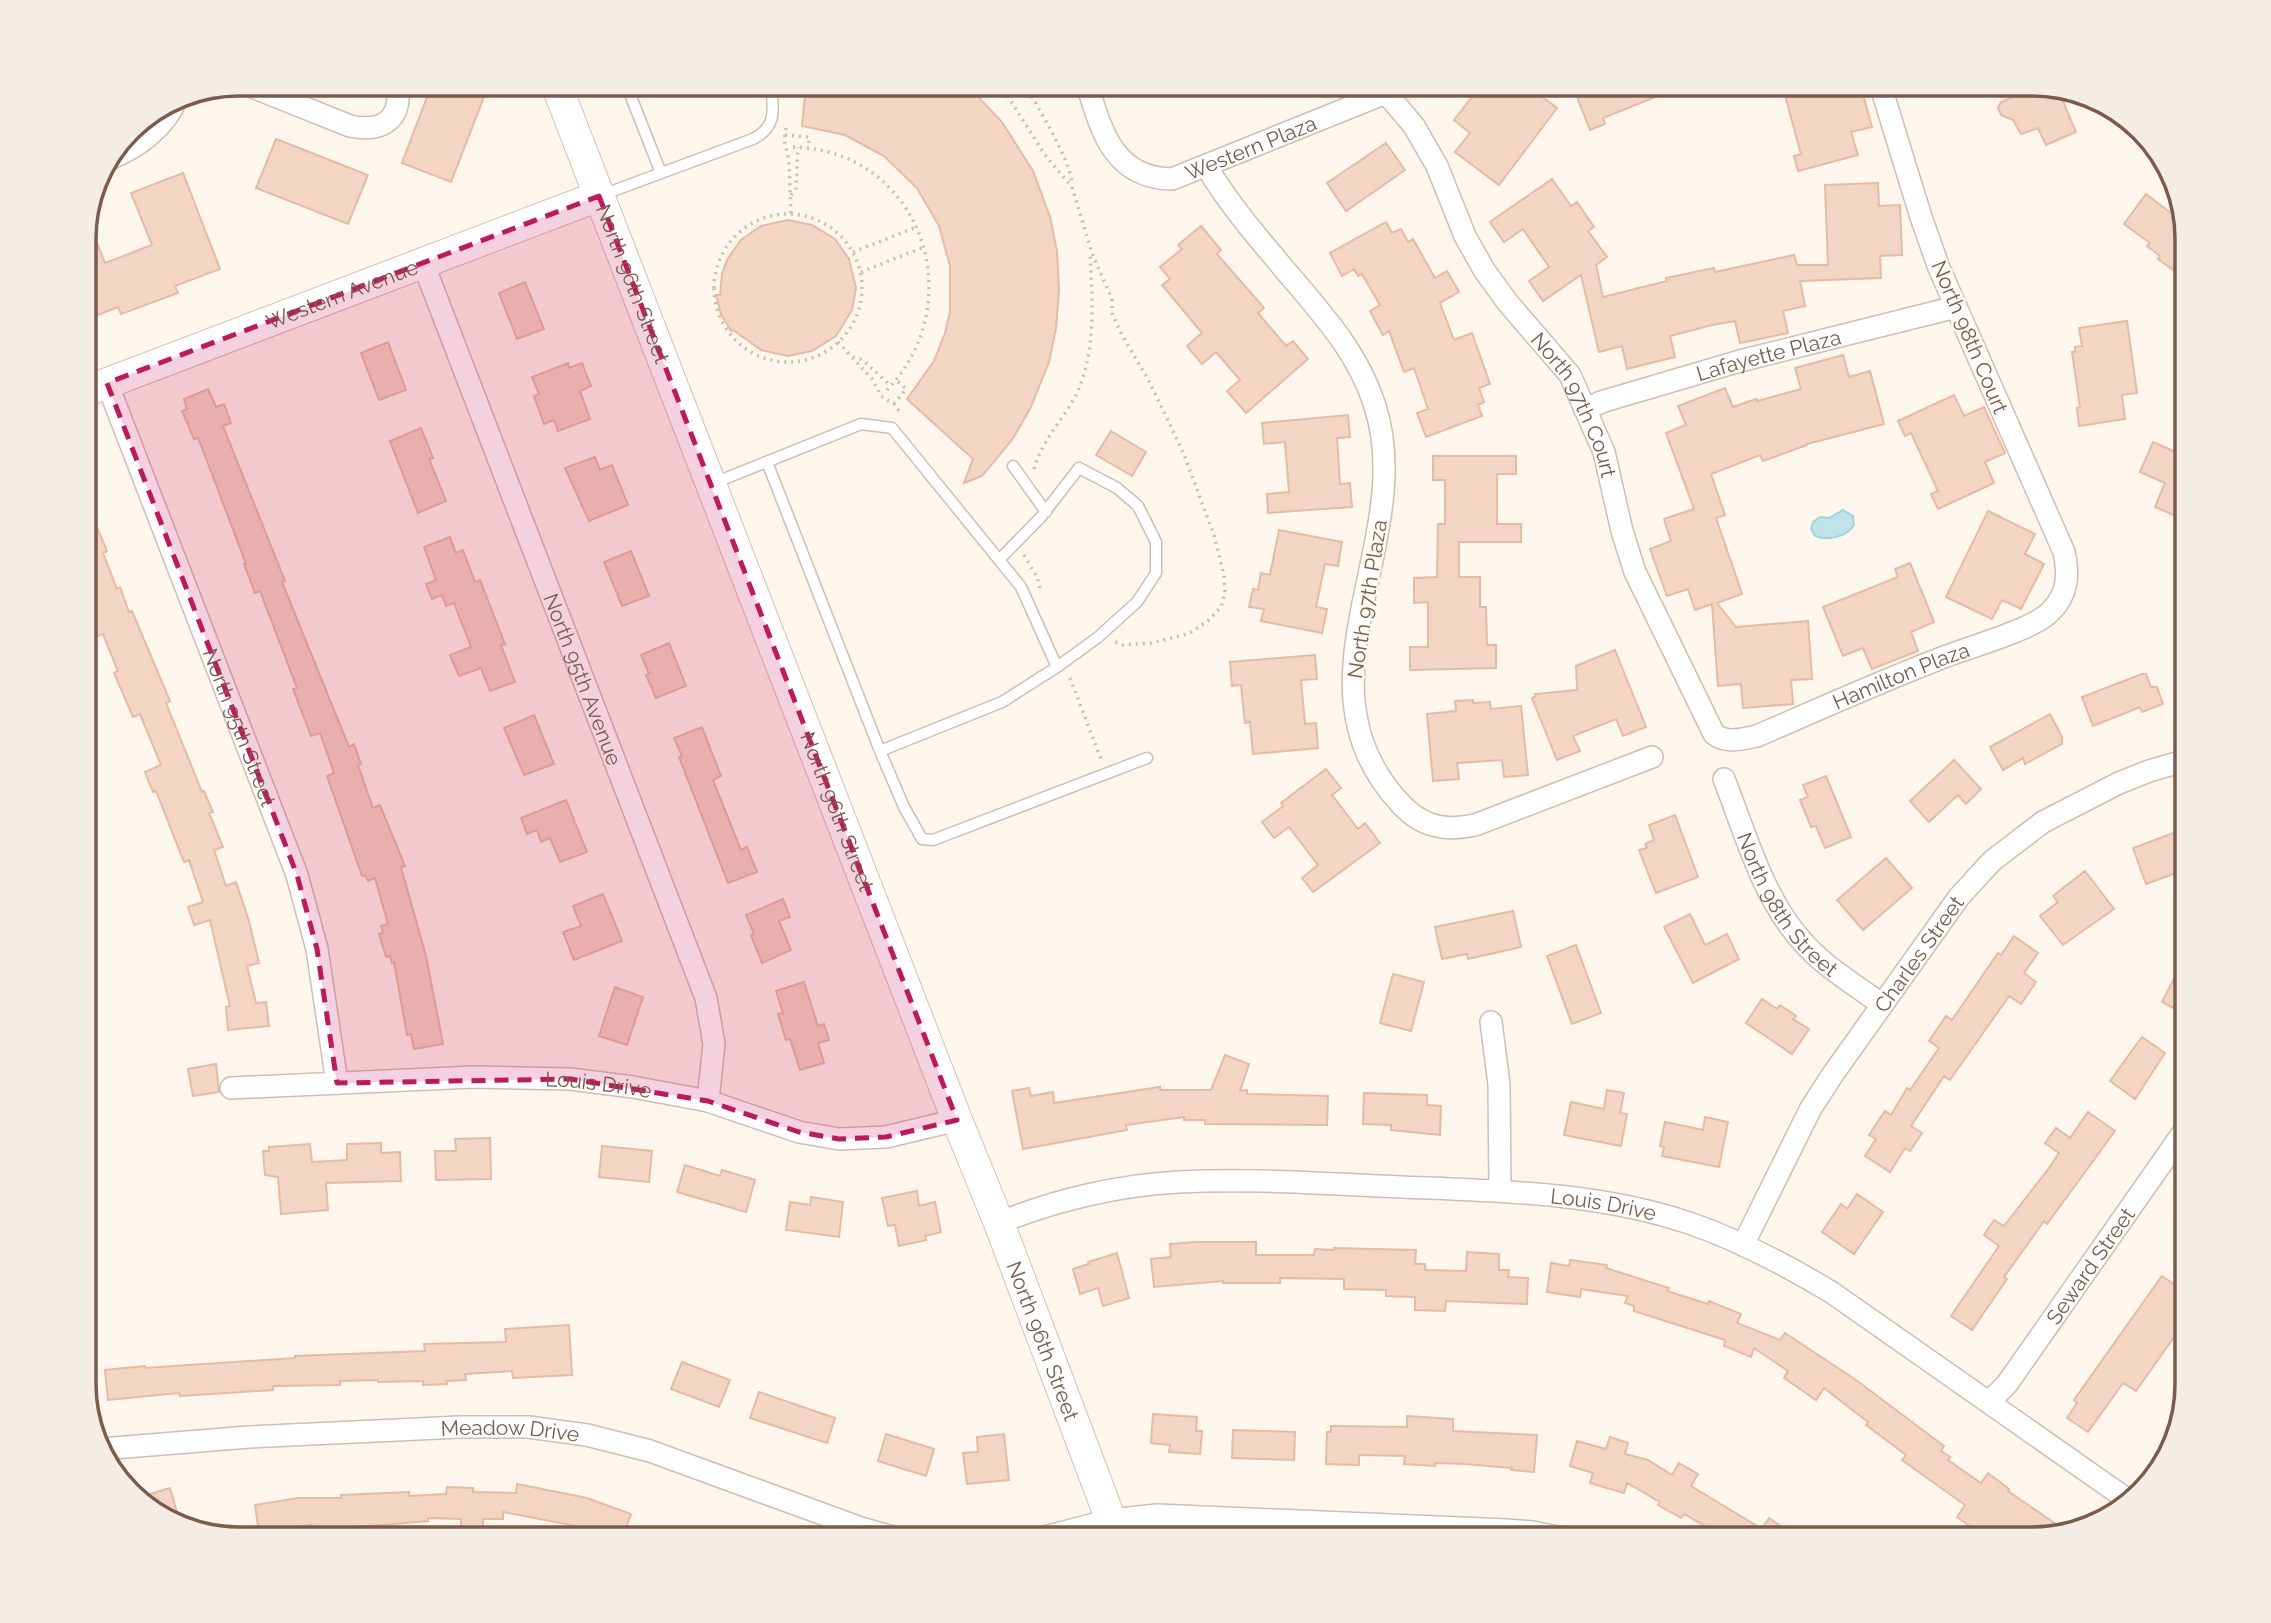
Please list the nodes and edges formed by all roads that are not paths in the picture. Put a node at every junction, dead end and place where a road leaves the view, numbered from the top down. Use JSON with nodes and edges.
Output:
{"nodes":[{"id":1,"x":1378,"y":96,"type":"edge"},
{"id":2,"x":1389,"y":96,"type":"edge"},
{"id":3,"x":1884,"y":96,"type":"edge"},
{"id":4,"x":277,"y":97,"type":"edge"},
{"id":5,"x":399,"y":97,"type":"edge"},
{"id":6,"x":561,"y":97,"type":"edge"},
{"id":7,"x":631,"y":97,"type":"edge"},
{"id":8,"x":772,"y":97,"type":"edge"},
{"id":9,"x":1091,"y":97,"type":"edge"},
{"id":10,"x":169,"y":115,"type":"edge"},
{"id":11,"x":128,"y":150,"type":"edge"},
{"id":12,"x":1206,"y":166,"type":"junction"},
{"id":13,"x":661,"y":173,"type":"junction"},
{"id":14,"x":600,"y":196,"type":"junction"},
{"id":15,"x":423,"y":263,"type":"junction"},
{"id":16,"x":1956,"y":307,"type":"junction"},
{"id":17,"x":97,"y":387,"type":"edge"},
{"id":18,"x":97,"y":393,"type":"edge"},
{"id":19,"x":1585,"y":410,"type":"junction"},
{"id":20,"x":767,"y":462,"type":"junction"},
{"id":21,"x":1013,"y":466,"type":"dead end"},
{"id":22,"x":711,"y":484,"type":"junction"},
{"id":23,"x":1045,"y":512,"type":"junction"},
{"id":24,"x":999,"y":560,"type":"junction"},
{"id":25,"x":2066,"y":586,"type":"joint"},
{"id":26,"x":1061,"y":664,"type":"junction"},
{"id":27,"x":1720,"y":738,"type":"joint"},
{"id":28,"x":880,"y":751,"type":"junction"},
{"id":29,"x":1652,"y":757,"type":"dead end"},
{"id":30,"x":1147,"y":758,"type":"dead end"},
{"id":31,"x":2175,"y":764,"type":"edge"},
{"id":32,"x":1724,"y":779,"type":"dead end"},
{"id":33,"x":1881,"y":1004,"type":"junction"},
{"id":34,"x":1491,"y":1022,"type":"dead end"},
{"id":35,"x":337,"y":1083,"type":"junction"},
{"id":36,"x":231,"y":1088,"type":"dead end"},
{"id":37,"x":708,"y":1101,"type":"junction"},
{"id":38,"x":957,"y":1120,"type":"junction"},
{"id":39,"x":2175,"y":1144,"type":"edge"},
{"id":40,"x":1500,"y":1191,"type":"junction"},
{"id":41,"x":999,"y":1223,"type":"junction"},
{"id":42,"x":1744,"y":1245,"type":"junction"},
{"id":43,"x":1989,"y":1402,"type":"junction"},
{"id":44,"x":111,"y":1447,"type":"edge"},
{"id":45,"x":2121,"y":1495,"type":"edge"},
{"id":46,"x":858,"y":1527,"type":"edge"},
{"id":47,"x":1113,"y":1527,"type":"edge"},
{"id":48,"x":1120,"y":1527,"type":"edge"},
{"id":49,"x":1319,"y":1527,"type":"edge"}],
"edges":[{"from":1,"to":12,"type":"street","name":"Western Plaza"},
{"from":2,"to":19,"type":"street","name":"North 97th Court"},
{"from":3,"to":16,"type":"street","name":"North 98th Court"},
{"from":4,"to":5,"type":"street"},
{"from":6,"to":14,"type":"street","name":"North 96th Street"},
{"from":7,"to":13,"type":"lane"},
{"from":8,"to":13,"type":"lane"},
{"from":9,"to":12,"type":"street","name":"Western Plaza"},
{"from":10,"to":11,"type":"street"},
{"from":12,"to":29,"type":"street","name":"North 97th Plaza"},
{"from":13,"to":14,"type":"lane"},
{"from":14,"to":15,"type":"street","name":"Western Avenue"},
{"from":14,"to":22,"type":"street","name":"North 96th Street"},
{"from":15,"to":17,"type":"street","name":"Western Avenue"},
{"from":15,"to":37,"type":"street","name":"North 95th Avenue"},
{"from":16,"to":19,"type":"street","name":"Lafayette Plaza"},
{"from":16,"to":25,"type":"street","name":"North 98th Court"},
{"from":18,"to":35,"type":"street","name":"North 95th Street"},
{"from":19,"to":27,"type":"street","name":"North 97th Court"},
{"from":20,"to":22,"type":"lane"},
{"from":20,"to":24,"type":"lane"},
{"from":20,"to":28,"type":"lane"},
{"from":21,"to":23,"type":"lane"},
{"from":22,"to":38,"type":"street","name":"North 96th Street"},
{"from":23,"to":24,"type":"lane"},
{"from":23,"to":26,"type":"lane"},
{"from":24,"to":26,"type":"lane"},
{"from":25,"to":27,"type":"street","name":"Hamilton Plaza"},
{"from":26,"to":28,"type":"lane"},
{"from":28,"to":30,"type":"lane"},
{"from":31,"to":33,"type":"street","name":"Charles Street"},
{"from":32,"to":33,"type":"street","name":"North 98th Street"},
{"from":33,"to":42,"type":"street","name":"Charles Street"},
{"from":34,"to":40,"type":"street"},
{"from":35,"to":36,"type":"street","name":"Louis Drive"},
{"from":35,"to":37,"type":"street","name":"Louis Drive"},
{"from":37,"to":38,"type":"street","name":"Louis Drive"},
{"from":38,"to":41,"type":"street","name":"North 96th Street"},
{"from":39,"to":43,"type":"street","name":"Seward Street"},
{"from":40,"to":41,"type":"street","name":"Louis Drive"},
{"from":40,"to":42,"type":"street","name":"Louis Drive"},
{"from":41,"to":47,"type":"street","name":"North 96th Street"},
{"from":42,"to":43,"type":"street","name":"Louis Drive"},
{"from":43,"to":45,"type":"street","name":"Louis Drive"},
{"from":44,"to":46,"type":"street","name":"Meadow Drive"},
{"from":48,"to":49,"type":"street"}]}
